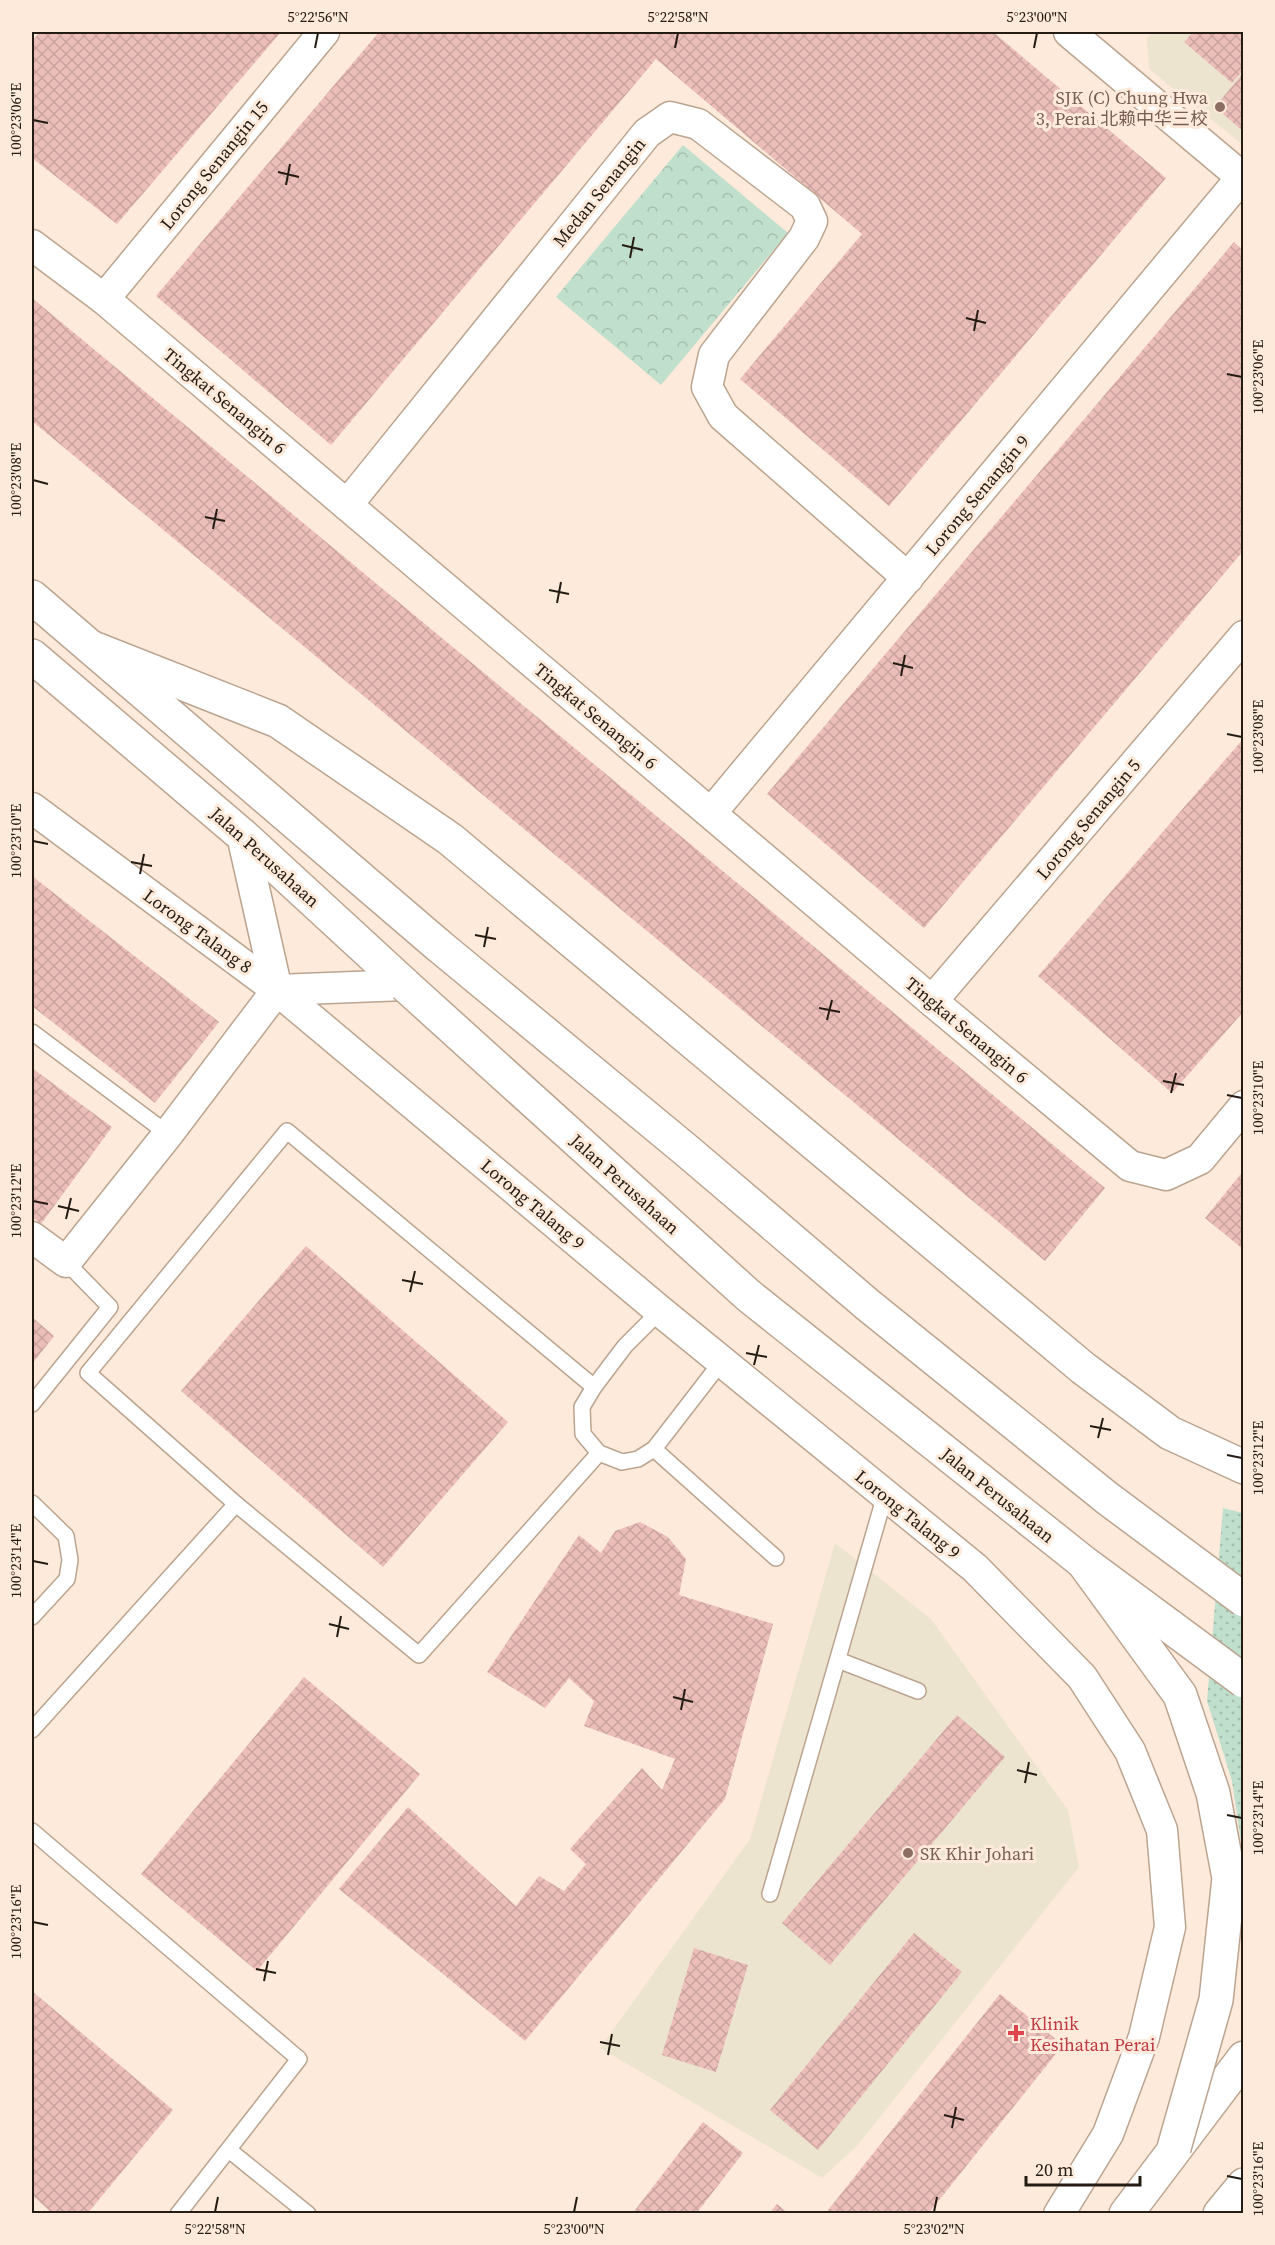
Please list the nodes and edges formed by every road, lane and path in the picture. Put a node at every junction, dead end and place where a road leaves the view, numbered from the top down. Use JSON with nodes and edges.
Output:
{"nodes":[{"id":1,"x":324,"y":32,"type":"edge"},
{"id":2,"x":1088,"y":38,"type":"edge"},
{"id":3,"x":1243,"y":178,"type":"edge"},
{"id":4,"x":32,"y":245,"type":"edge"},
{"id":5,"x":105,"y":299,"type":"junction"},
{"id":6,"x":347,"y":505,"type":"junction"},
{"id":7,"x":908,"y":578,"type":"junction"},
{"id":8,"x":39,"y":603,"type":"edge"},
{"id":9,"x":1244,"y":636,"type":"edge"},
{"id":10,"x":93,"y":648,"type":"junction"},
{"id":11,"x":32,"y":656,"type":"edge"},
{"id":12,"x":32,"y":808,"type":"edge"},
{"id":13,"x":711,"y":813,"type":"junction"},
{"id":14,"x":242,"y":835,"type":"junction"},
{"id":15,"x":405,"y":984,"type":"junction"},
{"id":16,"x":277,"y":990,"type":"junction"},
{"id":17,"x":932,"y":1001,"type":"junction"},
{"id":18,"x":32,"y":1032,"type":"edge"},
{"id":19,"x":1244,"y":1106,"type":"edge"},
{"id":20,"x":168,"y":1134,"type":"junction"},
{"id":21,"x":32,"y":1237,"type":"edge"},
{"id":22,"x":66,"y":1262,"type":"junction"},
{"id":23,"x":660,"y":1311,"type":"junction"},
{"id":24,"x":722,"y":1361,"type":"junction"},
{"id":25,"x":594,"y":1387,"type":"junction"},
{"id":26,"x":32,"y":1404,"type":"edge"},
{"id":27,"x":654,"y":1449,"type":"junction"},
{"id":28,"x":599,"y":1453,"type":"junction"},
{"id":29,"x":1244,"y":1467,"type":"edge"},
{"id":30,"x":885,"y":1495,"type":"junction"},
{"id":31,"x":32,"y":1503,"type":"edge"},
{"id":32,"x":236,"y":1504,"type":"junction"},
{"id":33,"x":776,"y":1558,"type":"dead end"},
{"id":34,"x":1083,"y":1562,"type":"junction"},
{"id":35,"x":1244,"y":1600,"type":"edge"},
{"id":36,"x":32,"y":1617,"type":"edge"},
{"id":37,"x":838,"y":1660,"type":"junction"},
{"id":38,"x":1244,"y":1681,"type":"edge"},
{"id":39,"x":918,"y":1691,"type":"dead end"},
{"id":40,"x":32,"y":1730,"type":"edge"},
{"id":41,"x":32,"y":1832,"type":"edge"},
{"id":42,"x":770,"y":1894,"type":"dead end"},
{"id":43,"x":1244,"y":2058,"type":"edge"},
{"id":44,"x":1174,"y":2148,"type":"junction"},
{"id":45,"x":229,"y":2150,"type":"junction"},
{"id":46,"x":1244,"y":2185,"type":"edge"},
{"id":47,"x":178,"y":2214,"type":"edge"},
{"id":48,"x":308,"y":2214,"type":"edge"},
{"id":49,"x":1059,"y":2214,"type":"edge"},
{"id":50,"x":1126,"y":2214,"type":"edge"},
{"id":51,"x":1220,"y":2214,"type":"edge"}],
"edges":[{"from":1,"to":5,"type":"street","name":"Lorong Senangin 15"},
{"from":2,"to":3,"type":"street"},
{"from":3,"to":7,"type":"street","name":"Lorong Senangin 9"},
{"from":4,"to":5,"type":"street","name":"Tingkat Senangin 6"},
{"from":5,"to":6,"type":"street","name":"Tingkat Senangin 6"},
{"from":6,"to":7,"type":"street","name":"Medan Senangin"},
{"from":6,"to":13,"type":"street","name":"Tingkat Senangin 6"},
{"from":7,"to":13,"type":"street","name":"Lorong Senangin 9"},
{"from":8,"to":10,"type":"main road"},
{"from":9,"to":17,"type":"street","name":"Lorong Senangin 5"},
{"from":10,"to":29,"type":"main road"},
{"from":10,"to":35,"type":"main road","bridge":true},
{"from":11,"to":14,"type":"main road","name":"Jalan Perusahaan"},
{"from":12,"to":16,"type":"street","name":"Lorong Talang 8"},
{"from":13,"to":17,"type":"street","name":"Tingkat Senangin 6"},
{"from":14,"to":15,"type":"main road","name":"Jalan Perusahaan"},
{"from":14,"to":16,"type":"street"},
{"from":15,"to":16,"type":"street"},
{"from":15,"to":34,"type":"main road","name":"Jalan Perusahaan","bridge":true},
{"from":16,"to":20,"type":"street"},
{"from":16,"to":23,"type":"street","name":"Lorong Talang 9"},
{"from":17,"to":19,"type":"street","name":"Tingkat Senangin 6"},
{"from":18,"to":20,"type":"lane"},
{"from":20,"to":22,"type":"street"},
{"from":21,"to":22,"type":"street"},
{"from":22,"to":26,"type":"lane"},
{"from":23,"to":24,"type":"street","name":"Lorong Talang 9"},
{"from":23,"to":25,"type":"lane"},
{"from":24,"to":27,"type":"lane"},
{"from":24,"to":30,"type":"street","name":"Lorong Talang 9"},
{"from":25,"to":28,"type":"lane"},
{"from":25,"to":32,"type":"lane"},
{"from":27,"to":28,"type":"lane"},
{"from":27,"to":33,"type":"lane"},
{"from":28,"to":32,"type":"lane"},
{"from":30,"to":37,"type":"lane"},
{"from":30,"to":49,"type":"street","name":"Lorong Talang 9"},
{"from":31,"to":36,"type":"lane"},
{"from":32,"to":40,"type":"lane"},
{"from":34,"to":38,"type":"main road","name":"Jalan Perusahaan","bridge":true},
{"from":34,"to":44,"type":"main road","bridge":true},
{"from":37,"to":39,"type":"lane"},
{"from":37,"to":42,"type":"lane"},
{"from":41,"to":45,"type":"lane"},
{"from":43,"to":44,"type":"main road"},
{"from":44,"to":50,"type":"main road"},
{"from":45,"to":47,"type":"lane"},
{"from":45,"to":48,"type":"lane"},
{"from":46,"to":51,"type":"main road"}]}
